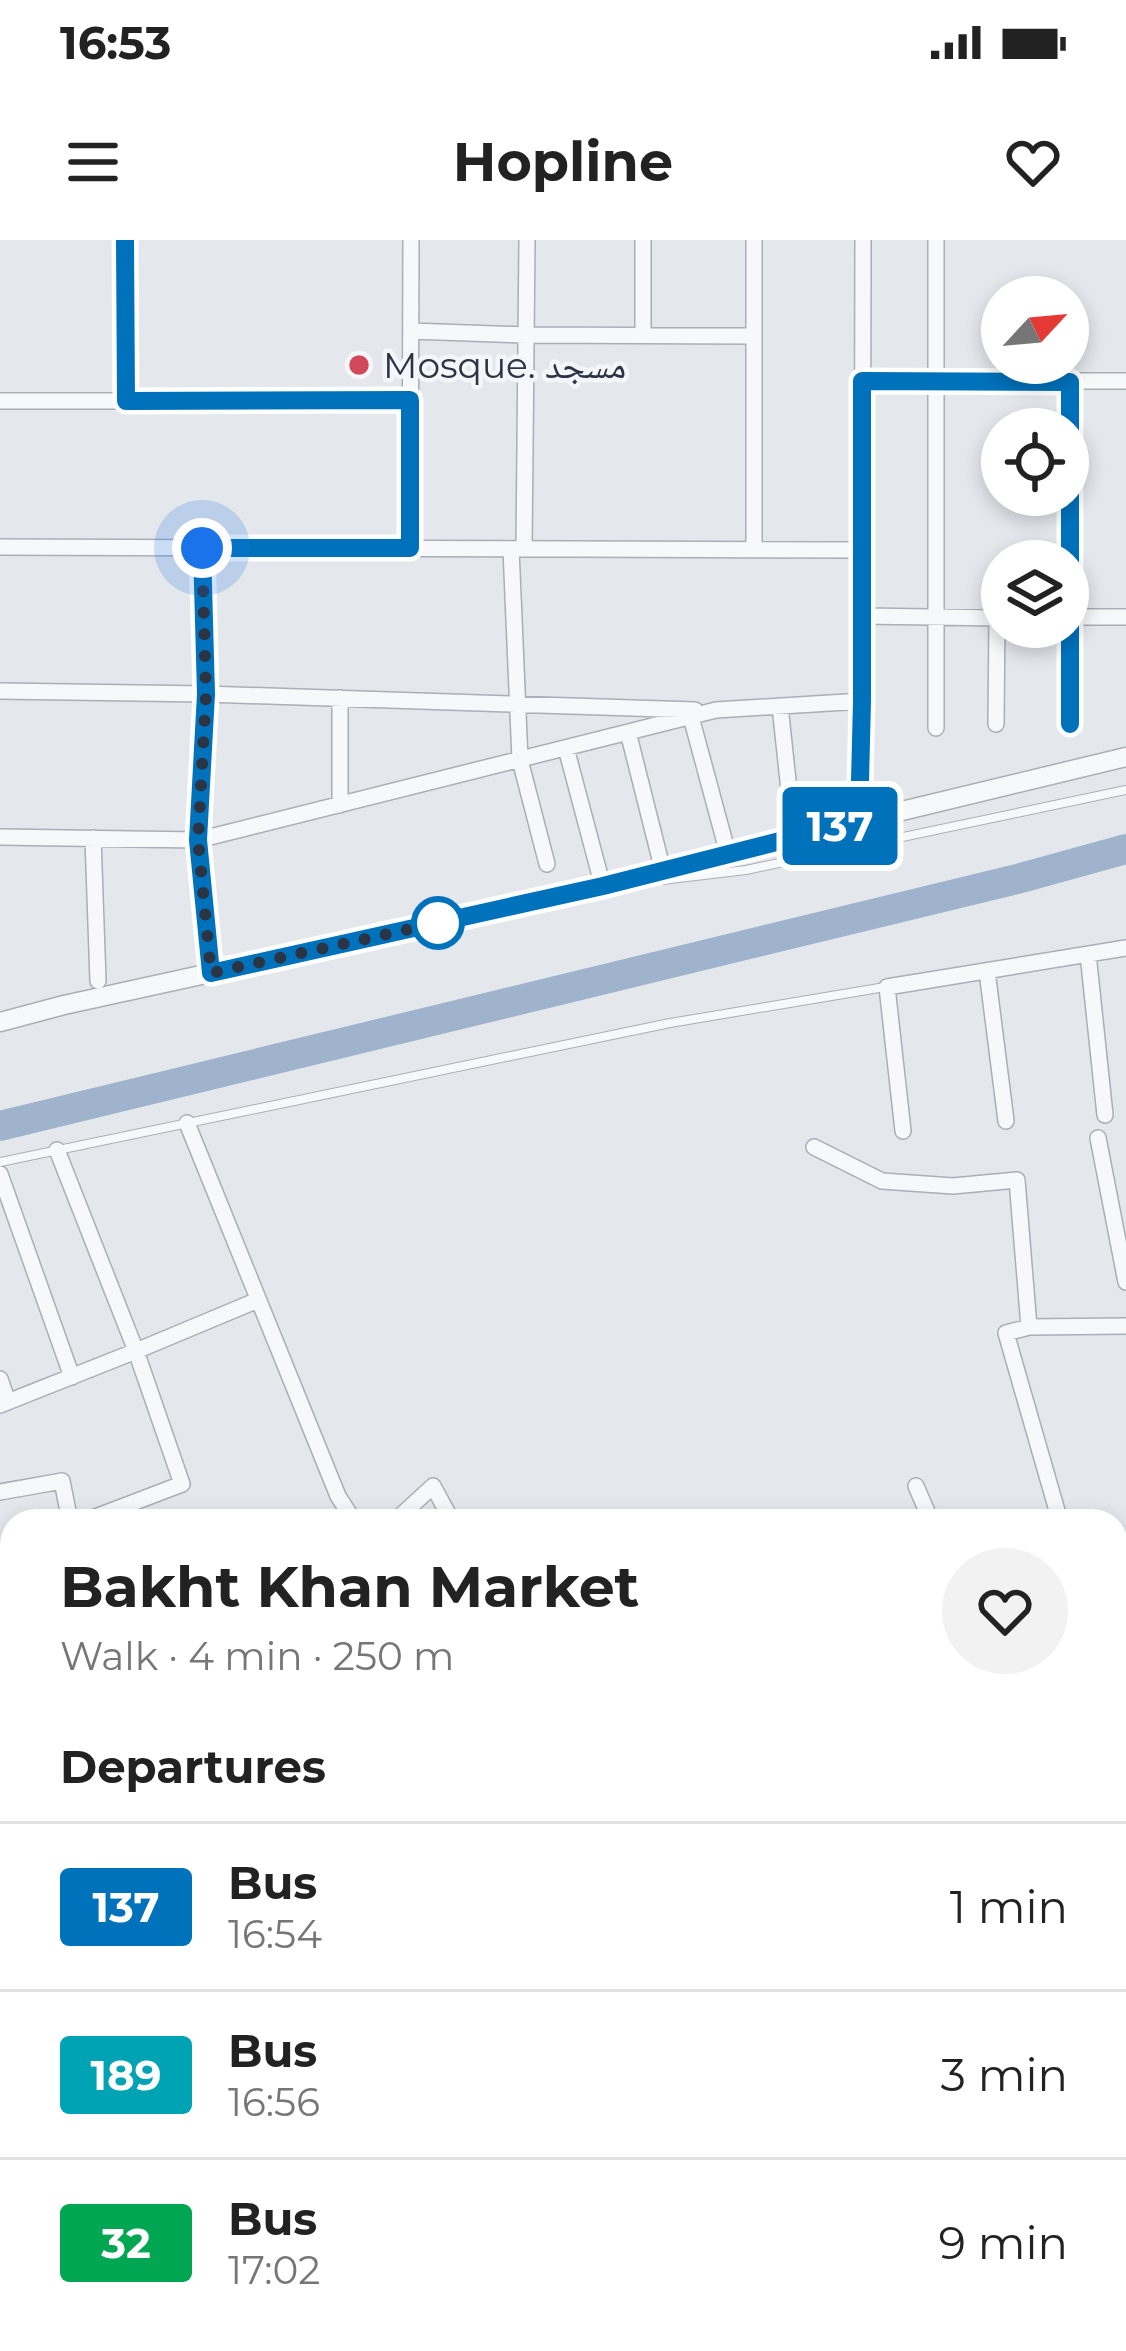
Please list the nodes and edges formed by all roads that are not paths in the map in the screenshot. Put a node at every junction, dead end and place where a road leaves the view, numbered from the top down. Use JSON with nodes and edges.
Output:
{"nodes":[{"id":1,"x":125,"y":240,"type":"edge"},
{"id":2,"x":410,"y":240,"type":"edge"},
{"id":3,"x":527,"y":240,"type":"edge"},
{"id":4,"x":643,"y":240,"type":"edge"},
{"id":5,"x":754,"y":240,"type":"edge"},
{"id":6,"x":862,"y":240,"type":"edge"},
{"id":7,"x":936,"y":240,"type":"edge"},
{"id":8,"x":411,"y":331,"type":"junction"},
{"id":9,"x":644,"y":334,"type":"junction"},
{"id":10,"x":526,"y":335,"type":"junction"},
{"id":11,"x":752,"y":337,"type":"junction"},
{"id":12,"x":862,"y":381,"type":"junction"},
{"id":13,"x":1126,"y":381,"type":"edge"},
{"id":14,"x":935,"y":382,"type":"junction"},
{"id":15,"x":981,"y":382,"type":"edge"},
{"id":16,"x":1089,"y":382,"type":"edge"},
{"id":17,"x":1070,"y":384,"type":"edge"},
{"id":18,"x":410,"y":400,"type":"junction"},
{"id":19,"x":0,"y":401,"type":"edge"},
{"id":20,"x":126,"y":401,"type":"junction"},
{"id":21,"x":1069,"y":540,"type":"edge"},
{"id":22,"x":0,"y":547,"type":"edge"},
{"id":23,"x":202,"y":548,"type":"junction"},
{"id":24,"x":410,"y":548,"type":"junction"},
{"id":25,"x":517,"y":549,"type":"junction"},
{"id":26,"x":754,"y":550,"type":"junction"},
{"id":27,"x":862,"y":550,"type":"junction"},
{"id":28,"x":862,"y":616,"type":"junction"},
{"id":29,"x":1126,"y":616,"type":"edge"},
{"id":30,"x":935,"y":617,"type":"junction"},
{"id":31,"x":1089,"y":617,"type":"edge"},
{"id":32,"x":981,"y":618,"type":"edge"},
{"id":33,"x":998,"y":648,"type":"edge"},
{"id":34,"x":1069,"y":648,"type":"edge"},
{"id":35,"x":0,"y":691,"type":"edge"},
{"id":36,"x":206,"y":694,"type":"junction"},
{"id":37,"x":340,"y":698,"type":"junction"},
{"id":38,"x":862,"y":701,"type":"junction"},
{"id":39,"x":516,"y":704,"type":"junction"},
{"id":40,"x":780,"y":706,"type":"junction"},
{"id":41,"x":716,"y":710,"type":"junction"},
{"id":42,"x":691,"y":717,"type":"junction"},
{"id":43,"x":996,"y":724,"type":"dead end"},
{"id":44,"x":1070,"y":724,"type":"dead end"},
{"id":45,"x":936,"y":728,"type":"dead end"},
{"id":46,"x":628,"y":732,"type":"junction"},
{"id":47,"x":566,"y":748,"type":"junction"},
{"id":48,"x":1126,"y":758,"type":"edge"},
{"id":49,"x":520,"y":760,"type":"junction"},
{"id":50,"x":1126,"y":790,"type":"edge"},
{"id":51,"x":340,"y":805,"type":"junction"},
{"id":52,"x":859,"y":821,"type":"junction"},
{"id":53,"x":0,"y":837,"type":"edge"},
{"id":54,"x":794,"y":837,"type":"junction"},
{"id":55,"x":93,"y":838,"type":"junction"},
{"id":56,"x":198,"y":840,"type":"junction"},
{"id":57,"x":728,"y":854,"type":"junction"},
{"id":58,"x":547,"y":864,"type":"dead end"},
{"id":59,"x":663,"y":871,"type":"junction"},
{"id":60,"x":603,"y":886,"type":"junction"},
{"id":61,"x":1126,"y":948,"type":"edge"},
{"id":62,"x":1088,"y":954,"type":"junction"},
{"id":63,"x":987,"y":971,"type":"junction"},
{"id":64,"x":211,"y":973,"type":"junction"},
{"id":65,"x":98,"y":981,"type":"dead end"},
{"id":66,"x":887,"y":987,"type":"junction"},
{"id":67,"x":0,"y":1022,"type":"edge"},
{"id":68,"x":1105,"y":1115,"type":"dead end"},
{"id":69,"x":1006,"y":1120,"type":"dead end"},
{"id":70,"x":187,"y":1123,"type":"junction"},
{"id":71,"x":903,"y":1131,"type":"dead end"},
{"id":72,"x":1098,"y":1138,"type":"dead end"},
{"id":73,"x":814,"y":1147,"type":"dead end"},
{"id":74,"x":57,"y":1150,"type":"junction"},
{"id":75,"x":0,"y":1162,"type":"edge"},
{"id":76,"x":0,"y":1174,"type":"edge"},
{"id":77,"x":7,"y":1216,"type":"edge"},
{"id":78,"x":1126,"y":1282,"type":"edge"},
{"id":79,"x":257,"y":1300,"type":"junction"},
{"id":80,"x":1126,"y":1326,"type":"edge"},
{"id":81,"x":1029,"y":1327,"type":"junction"},
{"id":82,"x":136,"y":1352,"type":"junction"},
{"id":83,"x":72,"y":1377,"type":"junction"},
{"id":84,"x":0,"y":1379,"type":"edge"},
{"id":85,"x":4,"y":1403,"type":"edge"},
{"id":86,"x":916,"y":1486,"type":"dead end"},
{"id":87,"x":0,"y":1492,"type":"edge"},
{"id":88,"x":68,"y":1509,"type":"edge"},
{"id":89,"x":116,"y":1509,"type":"edge"},
{"id":90,"x":346,"y":1509,"type":"edge"},
{"id":91,"x":408,"y":1509,"type":"edge"},
{"id":92,"x":446,"y":1509,"type":"edge"},
{"id":93,"x":926,"y":1509,"type":"edge"},
{"id":94,"x":1057,"y":1509,"type":"edge"}],
"edges":[{"from":1,"to":20,"type":"street"},
{"from":2,"to":8,"type":"street"},
{"from":3,"to":10,"type":"street"},
{"from":4,"to":9,"type":"street"},
{"from":5,"to":11,"type":"street"},
{"from":6,"to":12,"type":"street"},
{"from":7,"to":14,"type":"street"},
{"from":8,"to":10,"type":"street"},
{"from":8,"to":18,"type":"street"},
{"from":9,"to":10,"type":"street"},
{"from":9,"to":11,"type":"street"},
{"from":10,"to":25,"type":"street"},
{"from":11,"to":26,"type":"street"},
{"from":12,"to":14,"type":"street"},
{"from":12,"to":27,"type":"street"},
{"from":13,"to":16,"type":"street"},
{"from":14,"to":15,"type":"street"},
{"from":14,"to":30,"type":"street"},
{"from":17,"to":21,"type":"street"},
{"from":18,"to":20,"type":"street"},
{"from":18,"to":24,"type":"street"},
{"from":19,"to":20,"type":"street"},
{"from":22,"to":23,"type":"street"},
{"from":23,"to":24,"type":"street"},
{"from":23,"to":36,"type":"street"},
{"from":24,"to":25,"type":"street"},
{"from":25,"to":26,"type":"street"},
{"from":25,"to":39,"type":"street"},
{"from":26,"to":27,"type":"street"},
{"from":27,"to":28,"type":"street"},
{"from":28,"to":30,"type":"street"},
{"from":28,"to":38,"type":"street"},
{"from":29,"to":31,"type":"street"},
{"from":30,"to":32,"type":"street"},
{"from":30,"to":45,"type":"street"},
{"from":33,"to":43,"type":"street"},
{"from":34,"to":44,"type":"street"},
{"from":35,"to":36,"type":"street"},
{"from":36,"to":37,"type":"street"},
{"from":36,"to":56,"type":"street"},
{"from":37,"to":39,"type":"street"},
{"from":37,"to":51,"type":"street"},
{"from":38,"to":40,"type":"street"},
{"from":38,"to":52,"type":"street"},
{"from":39,"to":41,"type":"street"},
{"from":39,"to":49,"type":"street"},
{"from":40,"to":41,"type":"street"},
{"from":40,"to":54,"type":"street"},
{"from":41,"to":42,"type":"street"},
{"from":42,"to":46,"type":"street"},
{"from":42,"to":57,"type":"street"},
{"from":46,"to":47,"type":"street"},
{"from":46,"to":59,"type":"street"},
{"from":47,"to":49,"type":"street"},
{"from":47,"to":60,"type":"street"},
{"from":48,"to":52,"type":"street"},
{"from":49,"to":51,"type":"street"},
{"from":49,"to":58,"type":"street"},
{"from":50,"to":60,"type":"lane"},
{"from":51,"to":56,"type":"street"},
{"from":52,"to":54,"type":"street"},
{"from":53,"to":55,"type":"street"},
{"from":54,"to":57,"type":"street"},
{"from":55,"to":56,"type":"street"},
{"from":55,"to":65,"type":"street"},
{"from":56,"to":64,"type":"street"},
{"from":57,"to":59,"type":"street"},
{"from":59,"to":60,"type":"street"},
{"from":60,"to":64,"type":"street"},
{"from":61,"to":62,"type":"street"},
{"from":62,"to":63,"type":"street"},
{"from":62,"to":68,"type":"street"},
{"from":63,"to":66,"type":"street"},
{"from":63,"to":69,"type":"street"},
{"from":64,"to":67,"type":"street"},
{"from":66,"to":70,"type":"lane"},
{"from":66,"to":71,"type":"street"},
{"from":70,"to":74,"type":"lane"},
{"from":70,"to":79,"type":"street"},
{"from":72,"to":78,"type":"street"},
{"from":73,"to":81,"type":"street"},
{"from":74,"to":75,"type":"lane"},
{"from":74,"to":82,"type":"street"},
{"from":76,"to":77,"type":"street"},
{"from":77,"to":83,"type":"street"},
{"from":79,"to":82,"type":"street"},
{"from":79,"to":90,"type":"street"},
{"from":80,"to":81,"type":"street"},
{"from":81,"to":94,"type":"street"},
{"from":82,"to":83,"type":"street"},
{"from":82,"to":89,"type":"street"},
{"from":83,"to":85,"type":"street"},
{"from":84,"to":85,"type":"street"},
{"from":86,"to":93,"type":"street"},
{"from":87,"to":88,"type":"street"},
{"from":91,"to":92,"type":"street"}]}
